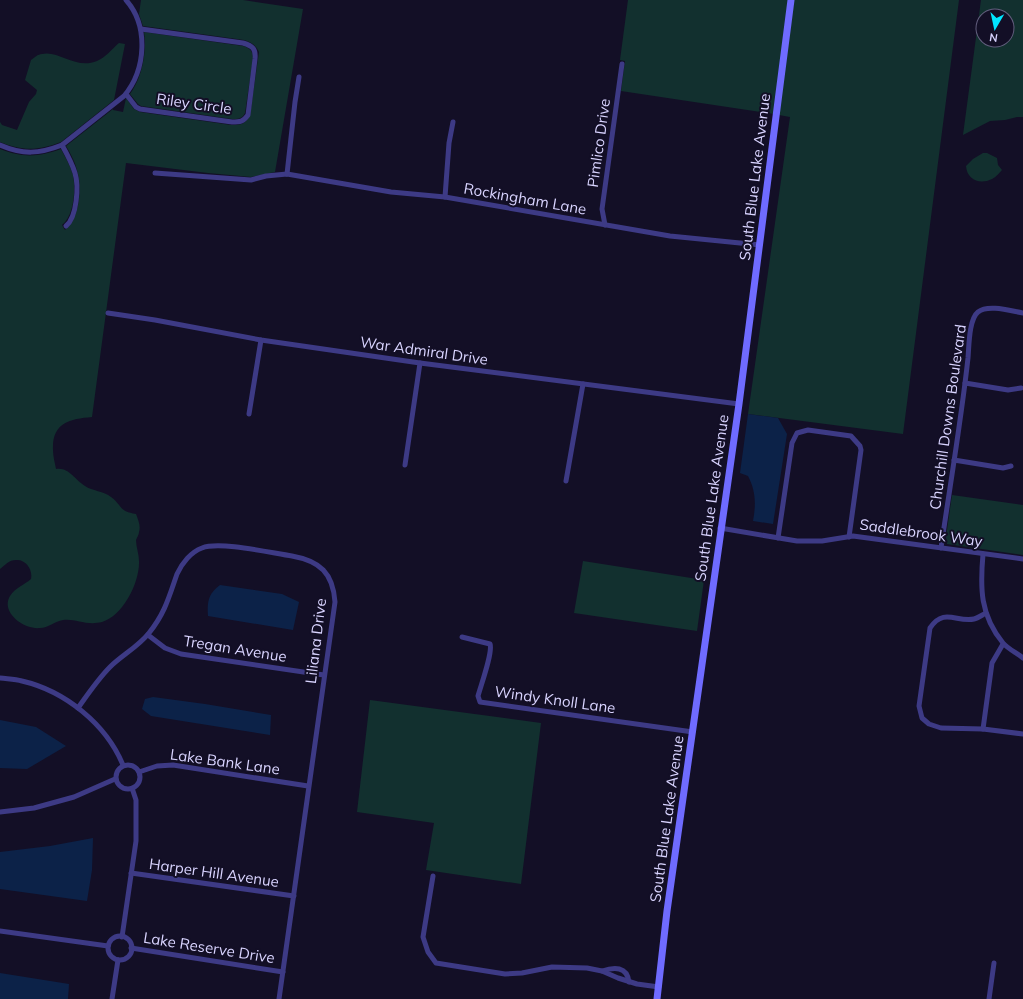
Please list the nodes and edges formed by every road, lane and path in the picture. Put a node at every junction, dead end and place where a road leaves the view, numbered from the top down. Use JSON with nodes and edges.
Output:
{"nodes":[{"id":1,"x":126,"y":0,"type":"edge"},
{"id":2,"x":791,"y":0,"type":"edge"},
{"id":3,"x":141,"y":29,"type":"junction"},
{"id":4,"x":622,"y":64,"type":"dead end"},
{"id":5,"x":299,"y":77,"type":"dead end"},
{"id":6,"x":126,"y":94,"type":"junction"},
{"id":7,"x":453,"y":122,"type":"dead end"},
{"id":8,"x":0,"y":145,"type":"edge"},
{"id":9,"x":62,"y":145,"type":"junction"},
{"id":10,"x":155,"y":173,"type":"dead end"},
{"id":11,"x":287,"y":174,"type":"junction"},
{"id":12,"x":445,"y":197,"type":"junction"},
{"id":13,"x":605,"y":225,"type":"junction"},
{"id":14,"x":66,"y":226,"type":"dead end"},
{"id":15,"x":760,"y":246,"type":"junction"},
{"id":16,"x":108,"y":313,"type":"dead end"},
{"id":17,"x":1023,"y":313,"type":"edge"},
{"id":18,"x":261,"y":340,"type":"junction"},
{"id":19,"x":420,"y":363,"type":"junction"},
{"id":20,"x":583,"y":384,"type":"junction"},
{"id":21,"x":965,"y":384,"type":"junction"},
{"id":22,"x":1021,"y":388,"type":"dead end"},
{"id":23,"x":739,"y":404,"type":"junction"},
{"id":24,"x":249,"y":414,"type":"dead end"},
{"id":25,"x":954,"y":460,"type":"junction"},
{"id":26,"x":406,"y":466,"type":"dead end"},
{"id":27,"x":1011,"y":466,"type":"dead end"},
{"id":28,"x":566,"y":481,"type":"dead end"},
{"id":29,"x":720,"y":528,"type":"junction"},
{"id":30,"x":849,"y":537,"type":"junction"},
{"id":31,"x":778,"y":538,"type":"junction"},
{"id":32,"x":941,"y":548,"type":"junction"},
{"id":33,"x":983,"y":554,"type":"junction"},
{"id":34,"x":1023,"y":559,"type":"edge"},
{"id":35,"x":986,"y":613,"type":"junction"},
{"id":36,"x":148,"y":635,"type":"junction"},
{"id":37,"x":462,"y":637,"type":"dead end"},
{"id":38,"x":1003,"y":644,"type":"junction"},
{"id":39,"x":1023,"y":658,"type":"edge"},
{"id":40,"x":324,"y":675,"type":"junction"},
{"id":41,"x":0,"y":678,"type":"edge"},
{"id":42,"x":78,"y":708,"type":"junction"},
{"id":43,"x":983,"y":729,"type":"junction"},
{"id":44,"x":693,"y":732,"type":"junction"},
{"id":45,"x":1023,"y":734,"type":"edge"},
{"id":46,"x":123,"y":765,"type":"junction"},
{"id":47,"x":139,"y":772,"type":"junction"},
{"id":48,"x":116,"y":779,"type":"junction"},
{"id":49,"x":308,"y":786,"type":"junction"},
{"id":50,"x":132,"y":788,"type":"junction"},
{"id":51,"x":0,"y":812,"type":"edge"},
{"id":52,"x":131,"y":873,"type":"junction"},
{"id":53,"x":433,"y":876,"type":"dead end"},
{"id":54,"x":294,"y":896,"type":"junction"},
{"id":55,"x":0,"y":930,"type":"edge"},
{"id":56,"x":122,"y":937,"type":"junction"},
{"id":57,"x":108,"y":946,"type":"junction"},
{"id":58,"x":132,"y":948,"type":"junction"},
{"id":59,"x":118,"y":960,"type":"junction"},
{"id":60,"x":994,"y":963,"type":"dead end"},
{"id":61,"x":602,"y":971,"type":"junction"},
{"id":62,"x":283,"y":972,"type":"junction"},
{"id":63,"x":629,"y":982,"type":"junction"},
{"id":64,"x":659,"y":987,"type":"junction"},
{"id":65,"x":112,"y":999,"type":"edge"},
{"id":66,"x":279,"y":999,"type":"edge"},
{"id":67,"x":657,"y":999,"type":"edge"},
{"id":68,"x":989,"y":999,"type":"edge"}],
"edges":[{"from":1,"to":3,"type":"street"},
{"from":2,"to":15,"type":"main road","name":"South Blue Lake Avenue"},
{"from":3,"to":6,"type":"street"},
{"from":3,"to":6,"type":"street","name":"Riley Circle"},
{"from":4,"to":13,"type":"street","name":"Pimlico Drive"},
{"from":5,"to":11,"type":"street"},
{"from":6,"to":9,"type":"street"},
{"from":7,"to":12,"type":"street"},
{"from":8,"to":9,"type":"street"},
{"from":9,"to":14,"type":"street"},
{"from":10,"to":11,"type":"street","name":"Rockingham Lane"},
{"from":11,"to":12,"type":"street","name":"Rockingham Lane"},
{"from":12,"to":13,"type":"street","name":"Rockingham Lane"},
{"from":13,"to":15,"type":"street","name":"Rockingham Lane"},
{"from":15,"to":23,"type":"main road","name":"South Blue Lake Avenue"},
{"from":16,"to":18,"type":"street","name":"War Admiral Drive"},
{"from":17,"to":21,"type":"street","name":"Churchill Downs Boulevard"},
{"from":18,"to":19,"type":"street","name":"War Admiral Drive"},
{"from":18,"to":24,"type":"street"},
{"from":19,"to":20,"type":"street","name":"War Admiral Drive"},
{"from":19,"to":26,"type":"street"},
{"from":20,"to":23,"type":"street","name":"War Admiral Drive"},
{"from":20,"to":28,"type":"street"},
{"from":21,"to":22,"type":"street"},
{"from":21,"to":25,"type":"street","name":"Churchill Downs Boulevard"},
{"from":23,"to":29,"type":"main road","name":"South Blue Lake Avenue"},
{"from":25,"to":27,"type":"street"},
{"from":25,"to":32,"type":"street","name":"Churchill Downs Boulevard"},
{"from":29,"to":31,"type":"street","name":"Saddlebrook Way"},
{"from":29,"to":44,"type":"main road","name":"South Blue Lake Avenue"},
{"from":30,"to":31,"type":"street","name":"Saddlebrook Way"},
{"from":30,"to":31,"type":"street"},
{"from":30,"to":32,"type":"street","name":"Saddlebrook Way"},
{"from":32,"to":33,"type":"street","name":"Saddlebrook Way"},
{"from":33,"to":34,"type":"street","name":"Saddlebrook Way"},
{"from":33,"to":35,"type":"street"},
{"from":35,"to":38,"type":"street"},
{"from":35,"to":43,"type":"street"},
{"from":36,"to":40,"type":"street","name":"Tregan Avenue"},
{"from":36,"to":40,"type":"street","name":"Liliana Drive"},
{"from":36,"to":42,"type":"street","name":"Liliana Drive"},
{"from":37,"to":44,"type":"street","name":"Windy Knoll Lane"},
{"from":38,"to":39,"type":"street"},
{"from":38,"to":43,"type":"street"},
{"from":40,"to":49,"type":"street","name":"Liliana Drive"},
{"from":41,"to":42,"type":"street"},
{"from":42,"to":46,"type":"street"},
{"from":43,"to":45,"type":"street"},
{"from":44,"to":64,"type":"main road","name":"South Blue Lake Avenue"},
{"from":46,"to":47,"type":"street"},
{"from":46,"to":48,"type":"street"},
{"from":47,"to":49,"type":"street","name":"Lake Bank Lane"},
{"from":47,"to":50,"type":"street"},
{"from":48,"to":50,"type":"street"},
{"from":48,"to":51,"type":"street"},
{"from":49,"to":54,"type":"street","name":"Liliana Drive"},
{"from":50,"to":52,"type":"street"},
{"from":52,"to":54,"type":"street","name":"Harper Hill Avenue"},
{"from":52,"to":56,"type":"street"},
{"from":53,"to":61,"type":"street"},
{"from":54,"to":62,"type":"street","name":"Liliana Drive"},
{"from":55,"to":57,"type":"street"},
{"from":56,"to":57,"type":"street"},
{"from":56,"to":58,"type":"street"},
{"from":57,"to":59,"type":"street"},
{"from":58,"to":59,"type":"street"},
{"from":58,"to":62,"type":"street","name":"Lake Reserve Drive"},
{"from":59,"to":65,"type":"street"},
{"from":60,"to":68,"type":"street"},
{"from":61,"to":63,"type":"street"},
{"from":61,"to":63,"type":"street"},
{"from":62,"to":66,"type":"street","name":"Liliana Drive"},
{"from":63,"to":64,"type":"street"},
{"from":64,"to":67,"type":"main road","name":"South Blue Lake Avenue"}]}
